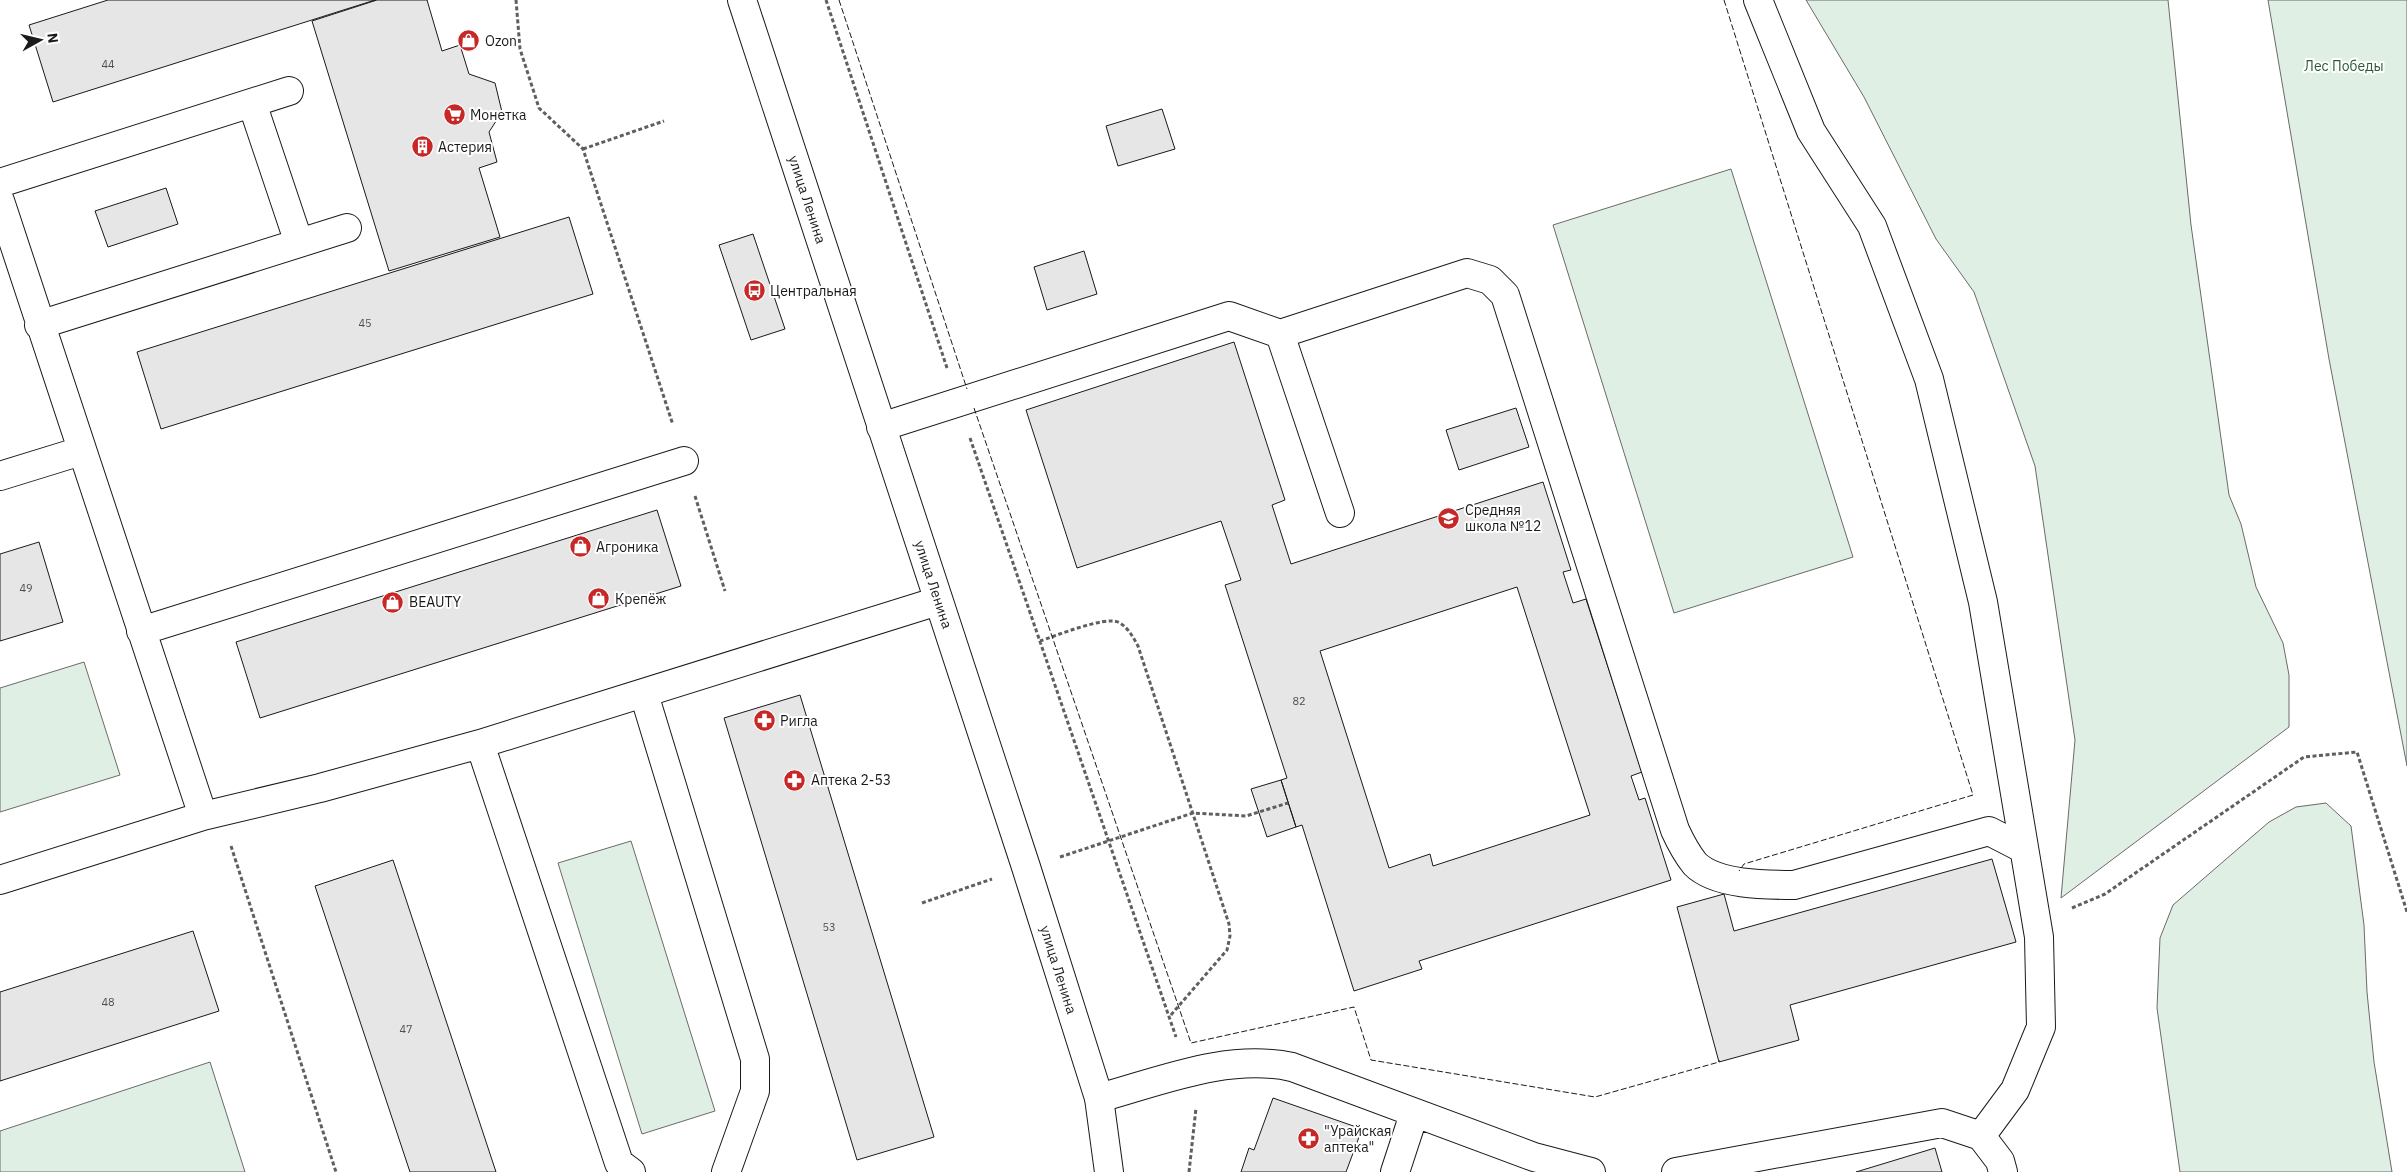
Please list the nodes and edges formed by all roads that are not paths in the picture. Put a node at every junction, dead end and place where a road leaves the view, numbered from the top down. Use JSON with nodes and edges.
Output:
{"nodes":[{"id":1,"x":742,"y":0,"type":"edge"},
{"id":2,"x":1758,"y":0,"type":"edge"},
{"id":3,"x":289,"y":91,"type":"dead end"},
{"id":4,"x":252,"y":103,"type":"junction"},
{"id":5,"x":0,"y":184,"type":"edge"},
{"id":6,"x":0,"y":200,"type":"edge"},
{"id":7,"x":347,"y":228,"type":"dead end"},
{"id":8,"x":299,"y":243,"type":"junction"},
{"id":9,"x":39,"y":325,"type":"junction"},
{"id":10,"x":1280,"y":334,"type":"junction"},
{"id":11,"x":881,"y":427,"type":"junction"},
{"id":12,"x":81,"y":451,"type":"junction"},
{"id":13,"x":684,"y":461,"type":"road end"},
{"id":14,"x":0,"y":476,"type":"edge"},
{"id":15,"x":1340,"y":513,"type":"dead end"},
{"id":16,"x":938,"y":601,"type":"junction"},
{"id":17,"x":140,"y":631,"type":"junction"},
{"id":18,"x":644,"y":694,"type":"junction"},
{"id":19,"x":480,"y":744,"type":"junction"},
{"id":20,"x":211,"y":814,"type":"junction"},
{"id":21,"x":2024,"y":849,"type":"junction"},
{"id":22,"x":0,"y":880,"type":"edge"},
{"id":23,"x":1099,"y":1098,"type":"junction"},
{"id":24,"x":1414,"y":1114,"type":"junction"},
{"id":25,"x":1981,"y":1136,"type":"junction"},
{"id":26,"x":631,"y":1172,"type":"edge"},
{"id":27,"x":726,"y":1172,"type":"edge"},
{"id":28,"x":1109,"y":1172,"type":"edge"},
{"id":29,"x":1395,"y":1172,"type":"edge"},
{"id":30,"x":1591,"y":1172,"type":"edge"},
{"id":31,"x":1676,"y":1172,"type":"edge"},
{"id":32,"x":2003,"y":1172,"type":"edge"}],
"edges":[{"from":1,"to":11,"type":"main road","name":"улица Ленина"},
{"from":2,"to":21,"type":"main road"},
{"from":3,"to":4,"type":"main road"},
{"from":4,"to":5,"type":"main road"},
{"from":4,"to":8,"type":"main road"},
{"from":6,"to":9,"type":"main road"},
{"from":7,"to":8,"type":"main road"},
{"from":8,"to":9,"type":"main road"},
{"from":9,"to":12,"type":"main road"},
{"from":10,"to":11,"type":"main road"},
{"from":10,"to":15,"type":"main road"},
{"from":10,"to":21,"type":"main road"},
{"from":11,"to":16,"type":"main road","name":"улица Ленина"},
{"from":12,"to":14,"type":"main road"},
{"from":12,"to":17,"type":"main road"},
{"from":13,"to":17,"type":"main road"},
{"from":16,"to":18,"type":"main road"},
{"from":16,"to":23,"type":"main road","name":"улица Ленина"},
{"from":17,"to":20,"type":"main road"},
{"from":18,"to":19,"type":"main road"},
{"from":18,"to":27,"type":"main road"},
{"from":19,"to":20,"type":"main road"},
{"from":19,"to":26,"type":"main road"},
{"from":20,"to":22,"type":"main road"},
{"from":21,"to":25,"type":"main road"},
{"from":23,"to":24,"type":"main road"},
{"from":23,"to":28,"type":"main road","name":"улица Ленина"},
{"from":24,"to":29,"type":"main road"},
{"from":24,"to":30,"type":"main road"},
{"from":25,"to":31,"type":"main road"},
{"from":25,"to":32,"type":"main road"}]}
